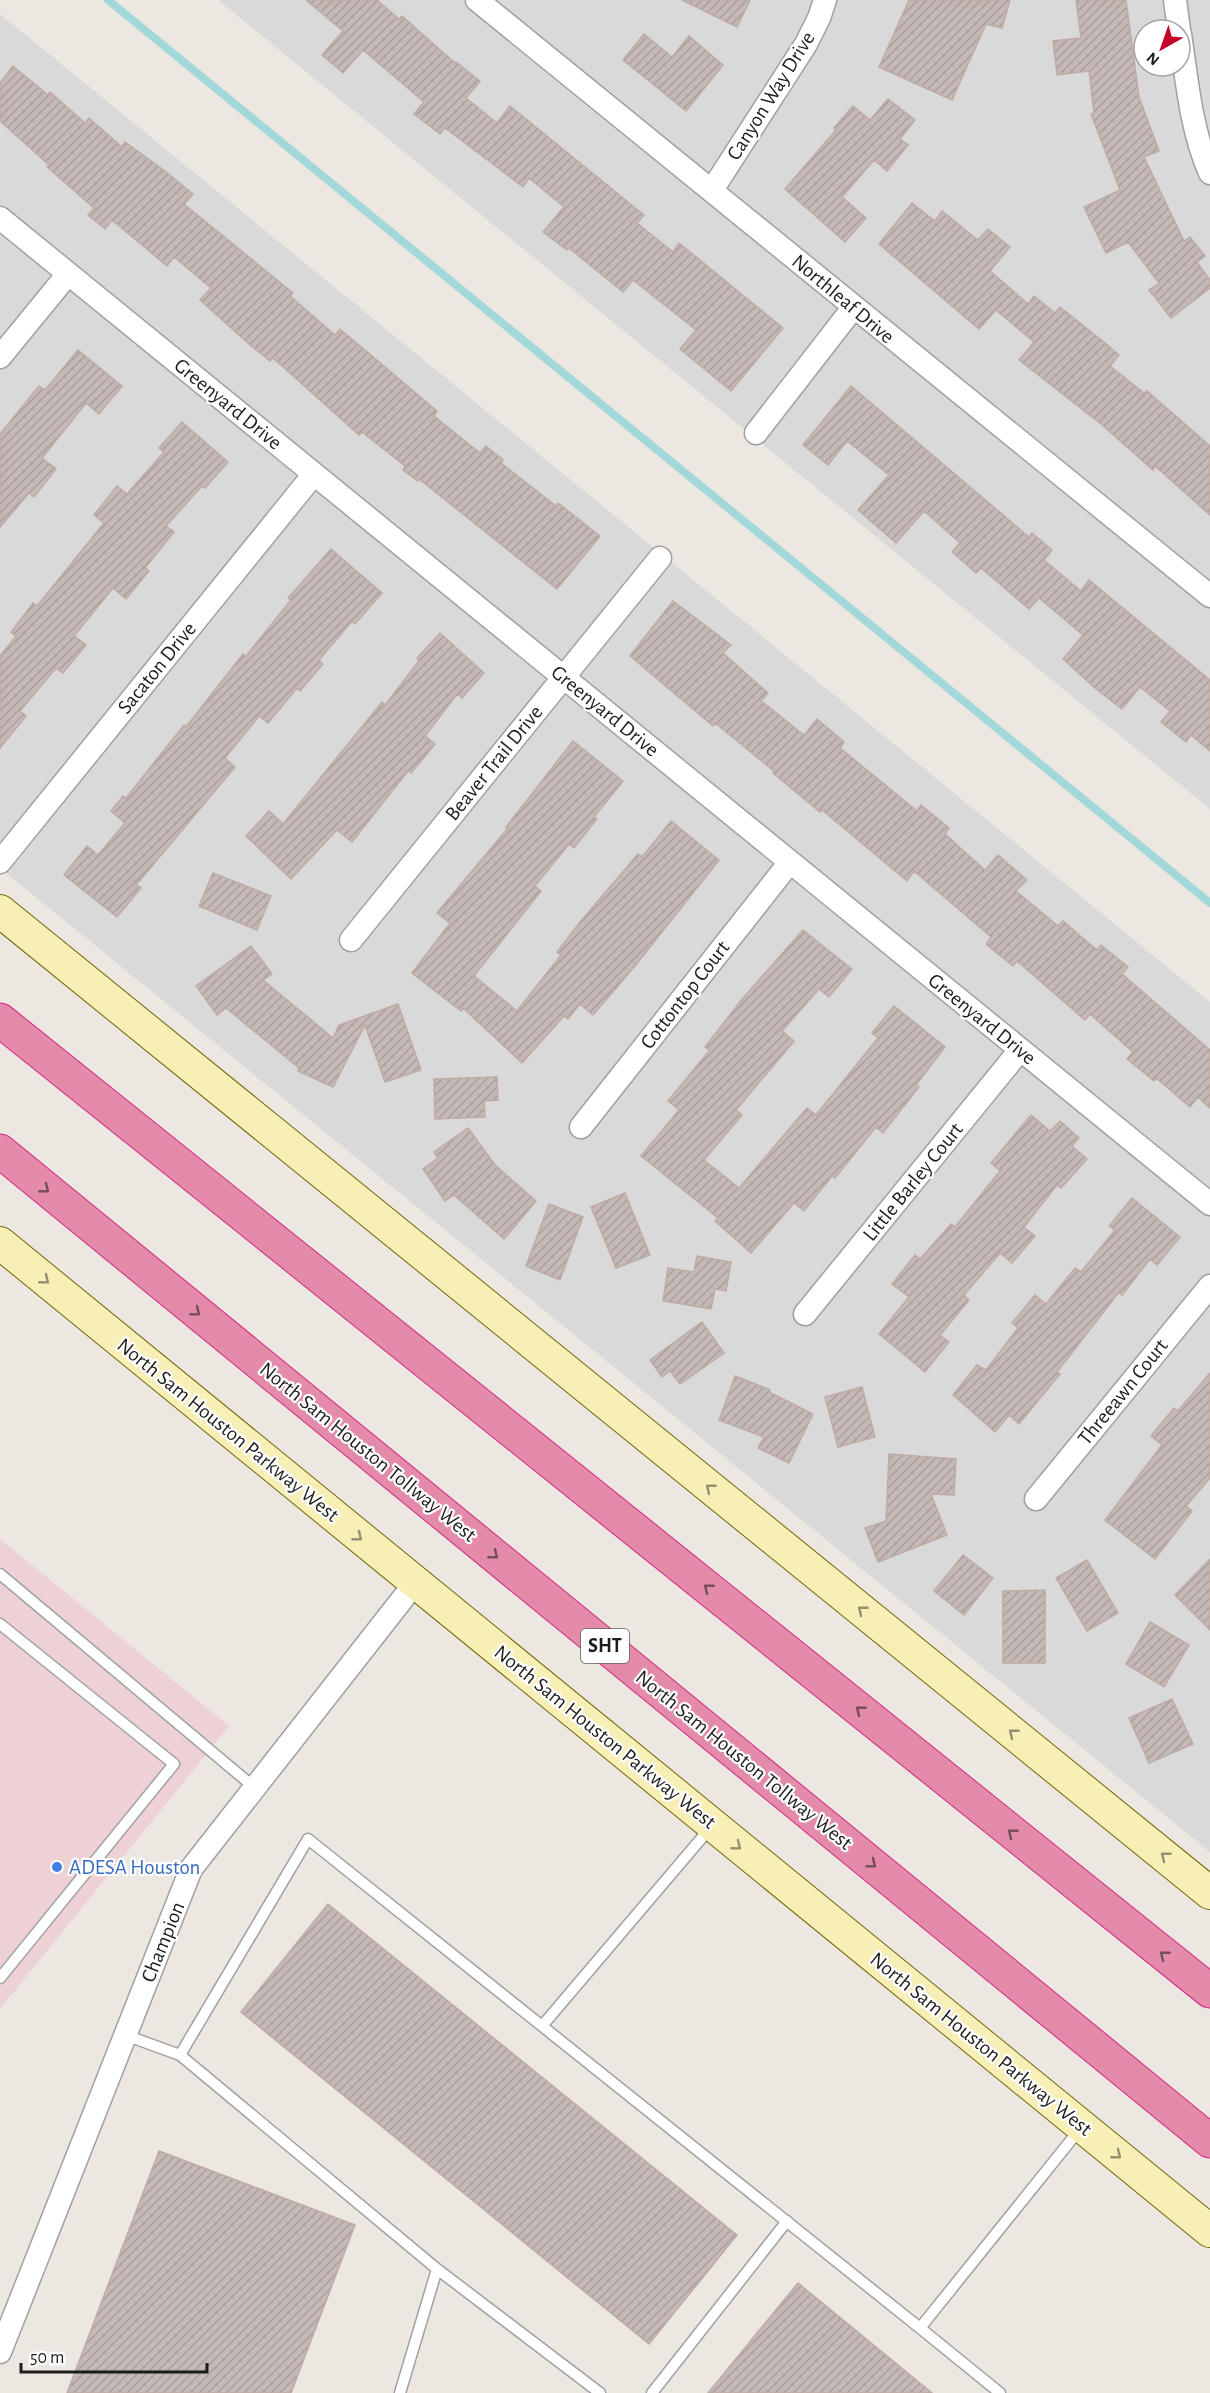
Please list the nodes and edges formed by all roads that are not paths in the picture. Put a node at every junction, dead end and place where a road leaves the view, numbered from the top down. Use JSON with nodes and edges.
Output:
{"nodes":[{"id":1,"x":477,"y":0,"type":"edge"},
{"id":2,"x":825,"y":0,"type":"edge"},
{"id":3,"x":1175,"y":0,"type":"edge"},
{"id":4,"x":1178,"y":18,"type":"edge"},
{"id":5,"x":1187,"y":78,"type":"edge"},
{"id":6,"x":1210,"y":173,"type":"edge"},
{"id":7,"x":712,"y":190,"type":"junction"},
{"id":8,"x":0,"y":218,"type":"edge"},
{"id":9,"x":68,"y":274,"type":"junction"},
{"id":10,"x":853,"y":308,"type":"junction"},
{"id":11,"x":0,"y":357,"type":"edge"},
{"id":12,"x":756,"y":433,"type":"dead end"},
{"id":13,"x":314,"y":474,"type":"junction"},
{"id":14,"x":660,"y":558,"type":"dead end"},
{"id":15,"x":1210,"y":596,"type":"edge"},
{"id":16,"x":564,"y":678,"type":"junction"},
{"id":17,"x":0,"y":862,"type":"edge"},
{"id":18,"x":790,"y":862,"type":"junction"},
{"id":19,"x":0,"y":911,"type":"edge"},
{"id":20,"x":351,"y":940,"type":"dead end"},
{"id":21,"x":0,"y":1020,"type":"edge"},
{"id":22,"x":1020,"y":1050,"type":"junction"},
{"id":23,"x":580,"y":1127,"type":"dead end"},
{"id":24,"x":0,"y":1152,"type":"edge"},
{"id":25,"x":1210,"y":1204,"type":"edge"},
{"id":26,"x":0,"y":1243,"type":"edge"},
{"id":27,"x":1210,"y":1286,"type":"edge"},
{"id":28,"x":805,"y":1314,"type":"dead end"},
{"id":29,"x":1036,"y":1499,"type":"dead end"},
{"id":30,"x":0,"y":1574,"type":"edge"},
{"id":31,"x":415,"y":1583,"type":"junction"},
{"id":32,"x":0,"y":1624,"type":"edge"},
{"id":33,"x":255,"y":1788,"type":"junction"},
{"id":34,"x":712,"y":1825,"type":"junction"},
{"id":35,"x":1210,"y":1893,"type":"edge"},
{"id":36,"x":0,"y":1978,"type":"edge"},
{"id":37,"x":1210,"y":1991,"type":"edge"},
{"id":38,"x":542,"y":2026,"type":"junction"},
{"id":39,"x":126,"y":2035,"type":"junction"},
{"id":40,"x":180,"y":2055,"type":"junction"},
{"id":41,"x":1082,"y":2126,"type":"junction"},
{"id":42,"x":1210,"y":2141,"type":"edge"},
{"id":43,"x":787,"y":2221,"type":"junction"},
{"id":44,"x":1210,"y":2231,"type":"edge"},
{"id":45,"x":437,"y":2269,"type":"junction"},
{"id":46,"x":920,"y":2328,"type":"junction"},
{"id":47,"x":0,"y":2352,"type":"edge"},
{"id":48,"x":400,"y":2393,"type":"edge"},
{"id":49,"x":600,"y":2393,"type":"edge"},
{"id":50,"x":652,"y":2393,"type":"edge"},
{"id":51,"x":1000,"y":2393,"type":"edge"}],
"edges":[{"from":1,"to":7,"type":"street","name":"Northleaf Drive"},
{"from":2,"to":7,"type":"street","name":"Canyon Way Drive"},
{"from":3,"to":4,"type":"street"},
{"from":5,"to":6,"type":"street"},
{"from":7,"to":10,"type":"street","name":"Northleaf Drive"},
{"from":8,"to":9,"type":"street","name":"Greenyard Drive"},
{"from":9,"to":11,"type":"street"},
{"from":9,"to":13,"type":"street","name":"Greenyard Drive"},
{"from":10,"to":12,"type":"street"},
{"from":10,"to":15,"type":"street","name":"Northleaf Drive"},
{"from":13,"to":16,"type":"street","name":"Greenyard Drive"},
{"from":13,"to":17,"type":"street","name":"Sacaton Drive"},
{"from":14,"to":16,"type":"street","name":"Beaver Trail Drive"},
{"from":16,"to":18,"type":"street","name":"Greenyard Drive"},
{"from":16,"to":20,"type":"street","name":"Beaver Trail Drive"},
{"from":18,"to":22,"type":"street","name":"Greenyard Drive"},
{"from":18,"to":23,"type":"street","name":"Cottontop Court"},
{"from":35,"to":19,"type":"main road","one_way":true},
{"from":37,"to":21,"type":"highway","one_way":true},
{"from":22,"to":25,"type":"street","name":"Greenyard Drive"},
{"from":22,"to":28,"type":"street","name":"Little Barley Court"},
{"from":24,"to":42,"type":"highway","name":"North Sam Houston Tollway West","number":"SHT","one_way":true},
{"from":26,"to":31,"type":"main road","name":"North Sam Houston Parkway West","one_way":true},
{"from":27,"to":29,"type":"street","name":"Threeawn Court"},
{"from":30,"to":33,"type":"lane"},
{"from":31,"to":33,"type":"street","name":"Champion"},
{"from":31,"to":34,"type":"main road","name":"North Sam Houston Parkway West"},
{"from":32,"to":36,"type":"lane"},
{"from":33,"to":39,"type":"street","name":"Champion"},
{"from":34,"to":38,"type":"lane"},
{"from":34,"to":41,"type":"main road","name":"North Sam Houston Parkway West","one_way":true},
{"from":38,"to":40,"type":"lane"},
{"from":38,"to":43,"type":"lane"},
{"from":39,"to":40,"type":"lane"},
{"from":39,"to":47,"type":"street","name":"Champion"},
{"from":40,"to":45,"type":"lane"},
{"from":41,"to":44,"type":"main road","name":"North Sam Houston Parkway West","one_way":true},
{"from":41,"to":46,"type":"lane"},
{"from":43,"to":46,"type":"lane"},
{"from":43,"to":50,"type":"lane"},
{"from":45,"to":48,"type":"lane"},
{"from":45,"to":49,"type":"lane"},
{"from":46,"to":51,"type":"lane"}]}
